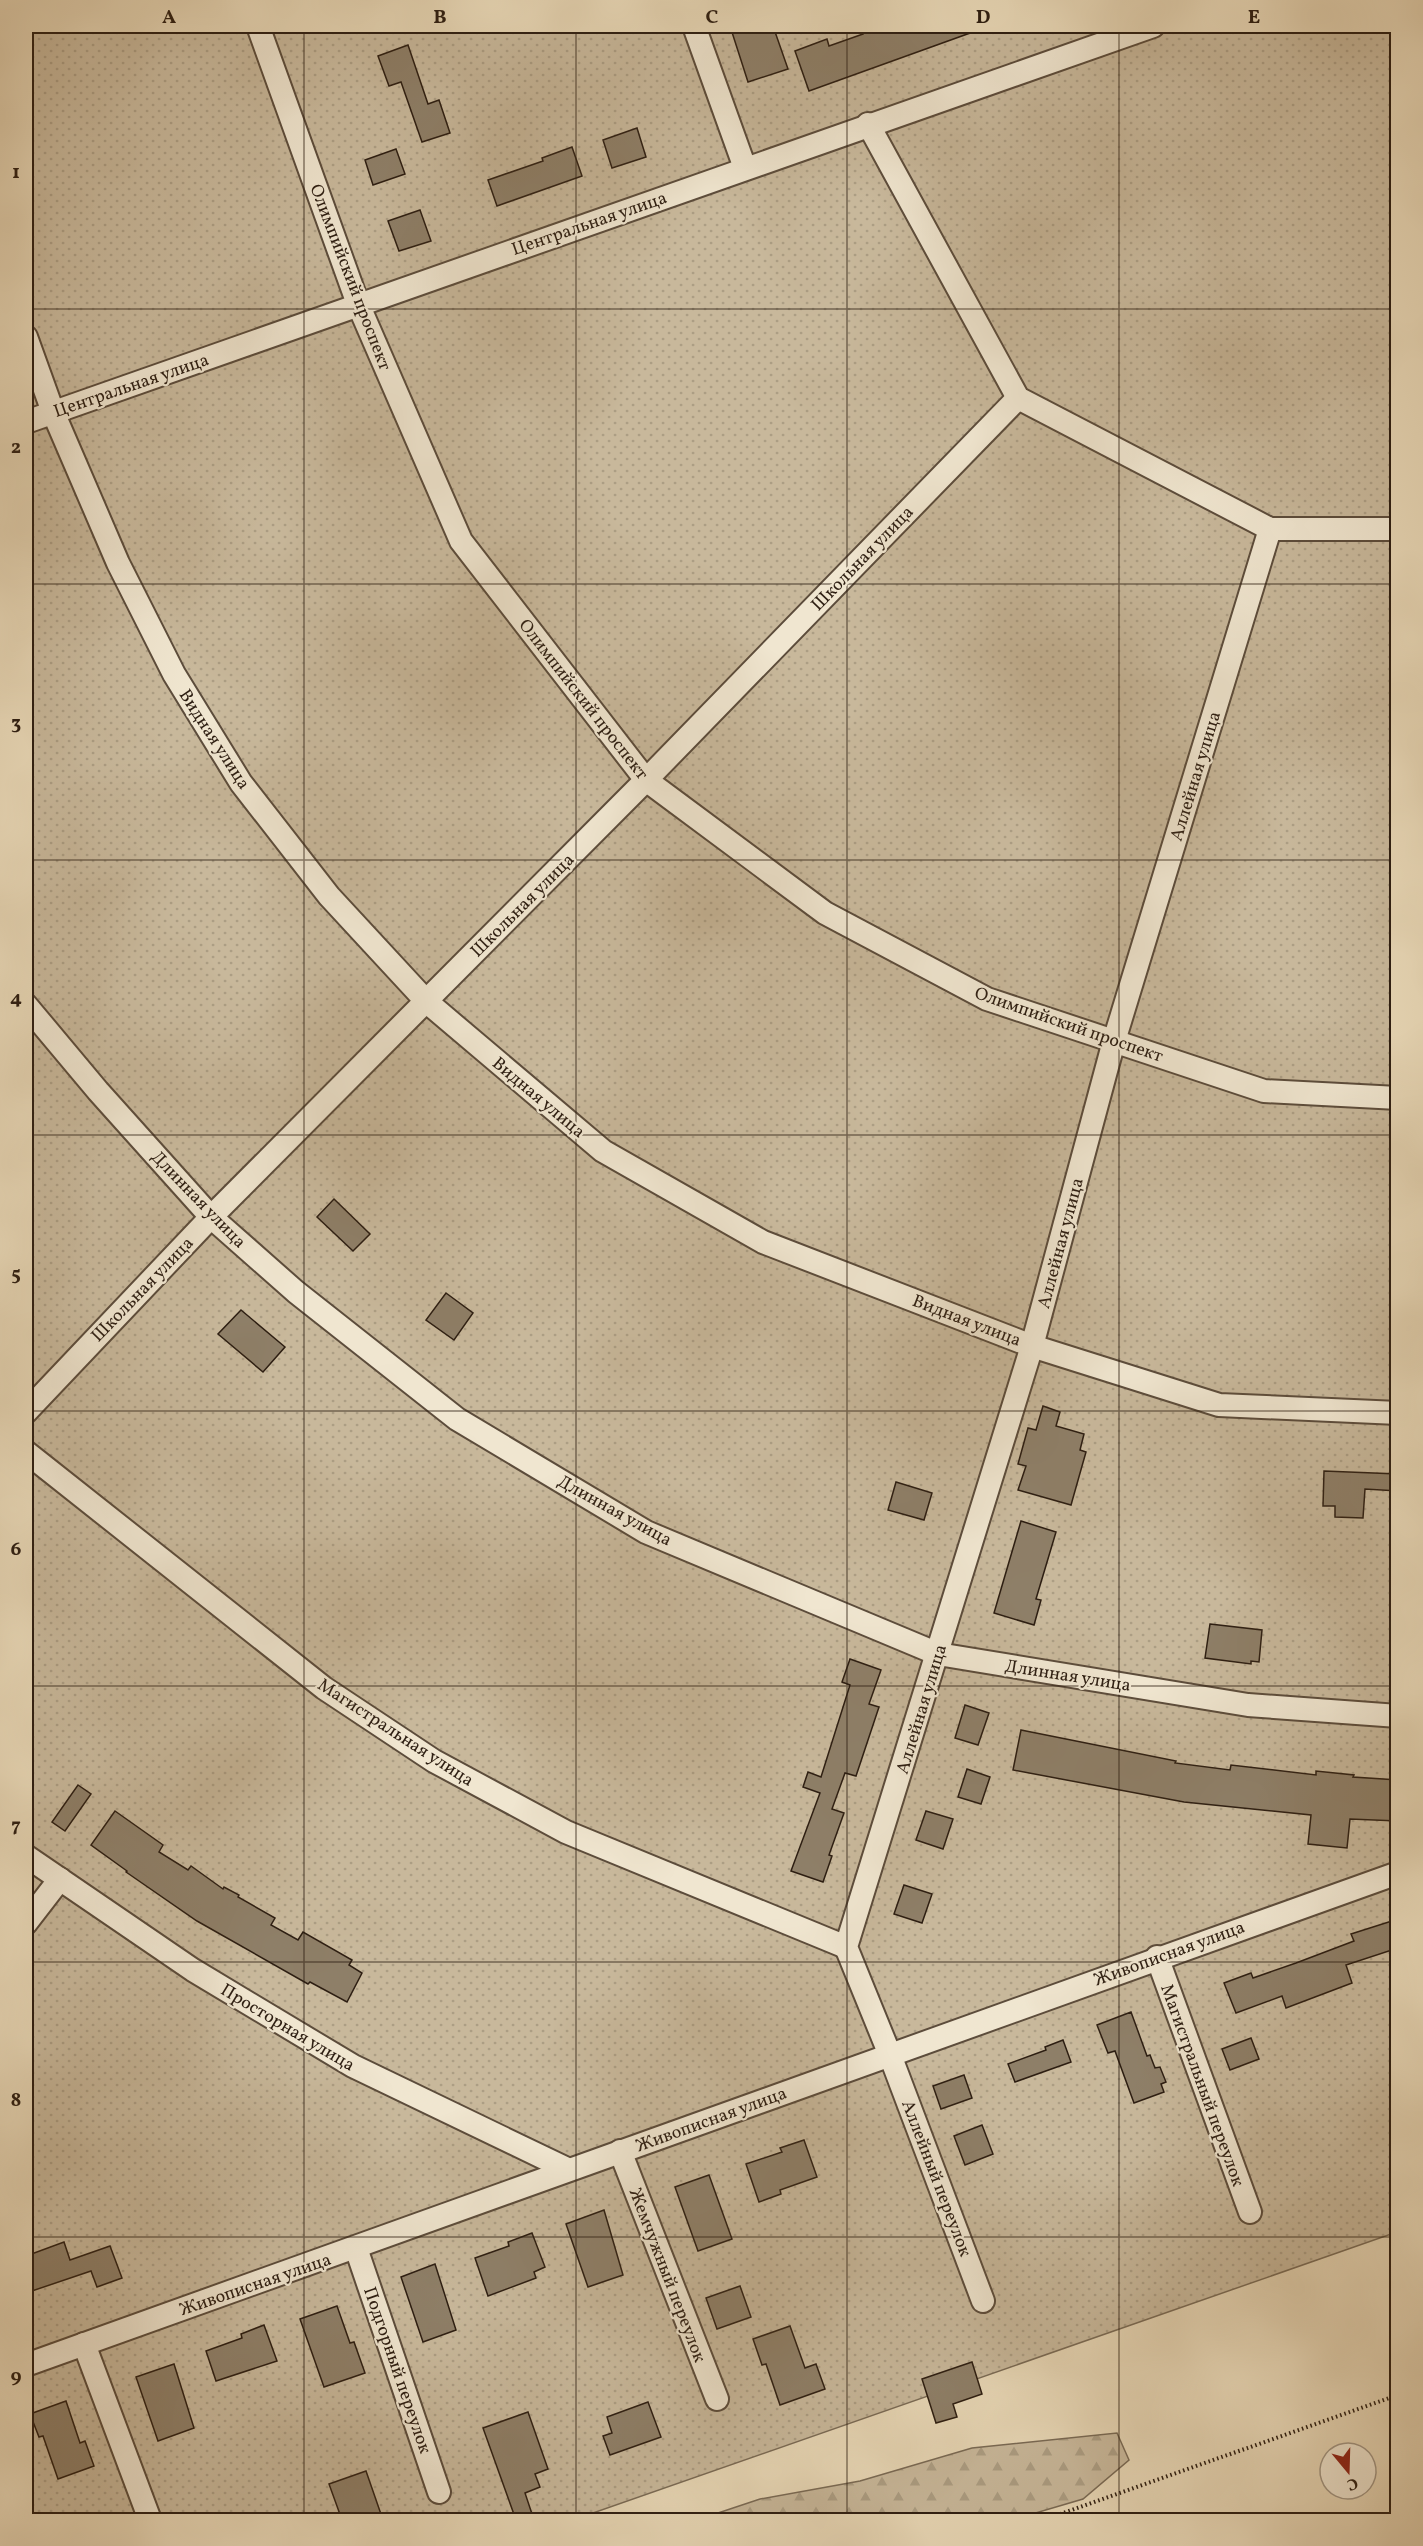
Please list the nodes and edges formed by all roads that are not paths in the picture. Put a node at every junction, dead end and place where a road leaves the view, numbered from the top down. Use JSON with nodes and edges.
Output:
{"nodes":[{"id":1,"x":258,"y":26,"type":"edge"},
{"id":2,"x":694,"y":26,"type":"edge"},
{"id":3,"x":1153,"y":26,"type":"edge"},
{"id":4,"x":1112,"y":32,"type":"edge"},
{"id":5,"x":868,"y":124,"type":"junction"},
{"id":6,"x":745,"y":168,"type":"junction"},
{"id":7,"x":358,"y":304,"type":"junction"},
{"id":8,"x":26,"y":337,"type":"edge"},
{"id":9,"x":1018,"y":398,"type":"junction"},
{"id":10,"x":52,"y":412,"type":"junction"},
{"id":11,"x":26,"y":422,"type":"edge"},
{"id":12,"x":1270,"y":529,"type":"junction"},
{"id":13,"x":1398,"y":529,"type":"edge"},
{"id":14,"x":645,"y":780,"type":"junction"},
{"id":15,"x":427,"y":1002,"type":"junction"},
{"id":16,"x":26,"y":1005,"type":"edge"},
{"id":17,"x":1114,"y":1041,"type":"junction"},
{"id":18,"x":1398,"y":1098,"type":"edge"},
{"id":19,"x":211,"y":1217,"type":"junction"},
{"id":20,"x":1032,"y":1346,"type":"junction"},
{"id":21,"x":26,"y":1412,"type":"edge"},
{"id":22,"x":1398,"y":1413,"type":"edge"},
{"id":23,"x":26,"y":1452,"type":"edge"},
{"id":24,"x":938,"y":1654,"type":"junction"},
{"id":25,"x":1398,"y":1716,"type":"edge"},
{"id":26,"x":26,"y":1856,"type":"edge"},
{"id":27,"x":1398,"y":1873,"type":"edge"},
{"id":28,"x":60,"y":1880,"type":"junction"},
{"id":29,"x":26,"y":1923,"type":"edge"},
{"id":30,"x":846,"y":1947,"type":"junction"},
{"id":31,"x":1157,"y":1957,"type":"junction"},
{"id":32,"x":890,"y":2055,"type":"junction"},
{"id":33,"x":620,"y":2151,"type":"junction"},
{"id":34,"x":567,"y":2169,"type":"junction"},
{"id":35,"x":1250,"y":2212,"type":"dead end"},
{"id":36,"x":356,"y":2248,"type":"junction"},
{"id":37,"x":984,"y":2301,"type":"dead end"},
{"id":38,"x":84,"y":2344,"type":"junction"},
{"id":39,"x":26,"y":2365,"type":"edge"},
{"id":40,"x":717,"y":2399,"type":"dead end"},
{"id":41,"x":439,"y":2492,"type":"dead end"},
{"id":42,"x":150,"y":2520,"type":"edge"}],
"edges":[{"from":1,"to":7,"type":"street","name":"Олимпийский проспект"},
{"from":2,"to":6,"type":"street"},
{"from":3,"to":4,"type":"street","name":"Центральная улица"},
{"from":4,"to":5,"type":"street","name":"Центральная улица"},
{"from":5,"to":6,"type":"street","name":"Центральная улица"},
{"from":5,"to":9,"type":"street"},
{"from":6,"to":7,"type":"street","name":"Центральная улица"},
{"from":7,"to":10,"type":"street","name":"Центральная улица"},
{"from":7,"to":14,"type":"street","name":"Олимпийский проспект"},
{"from":8,"to":10,"type":"street","name":"Видная улица"},
{"from":9,"to":12,"type":"street"},
{"from":9,"to":14,"type":"street","name":"Школьная улица"},
{"from":10,"to":11,"type":"street","name":"Центральная улица"},
{"from":10,"to":15,"type":"street","name":"Видная улица"},
{"from":12,"to":13,"type":"street"},
{"from":12,"to":17,"type":"street","name":"Аллейная улица"},
{"from":14,"to":15,"type":"street","name":"Школьная улица"},
{"from":14,"to":17,"type":"street","name":"Олимпийский проспект"},
{"from":15,"to":19,"type":"street","name":"Школьная улица"},
{"from":15,"to":20,"type":"street","name":"Видная улица"},
{"from":16,"to":19,"type":"street","name":"Длинная улица"},
{"from":17,"to":18,"type":"street","name":"Олимпийский проспект"},
{"from":17,"to":20,"type":"street","name":"Аллейная улица"},
{"from":19,"to":21,"type":"street","name":"Школьная улица"},
{"from":19,"to":24,"type":"street","name":"Длинная улица"},
{"from":20,"to":22,"type":"street","name":"Видная улица"},
{"from":20,"to":24,"type":"street","name":"Аллейная улица"},
{"from":23,"to":30,"type":"street","name":"Магистральная улица"},
{"from":24,"to":25,"type":"street","name":"Длинная улица"},
{"from":24,"to":30,"type":"street","name":"Аллейная улица"},
{"from":26,"to":28,"type":"street","name":"Просторная улица"},
{"from":27,"to":31,"type":"street","name":"Живописная улица"},
{"from":28,"to":29,"type":"street"},
{"from":28,"to":34,"type":"street","name":"Просторная улица"},
{"from":30,"to":32,"type":"street"},
{"from":31,"to":32,"type":"street","name":"Живописная улица"},
{"from":31,"to":35,"type":"street","name":"Магистральный переулок"},
{"from":32,"to":33,"type":"street","name":"Живописная улица"},
{"from":32,"to":37,"type":"street","name":"Аллейный переулок"},
{"from":33,"to":34,"type":"street","name":"Живописная улица"},
{"from":33,"to":40,"type":"street","name":"Жемчужный переулок"},
{"from":34,"to":36,"type":"street","name":"Живописная улица"},
{"from":36,"to":38,"type":"street","name":"Живописная улица"},
{"from":36,"to":41,"type":"street","name":"Подгорный переулок"},
{"from":38,"to":39,"type":"street","name":"Живописная улица"},
{"from":38,"to":42,"type":"street"}]}
